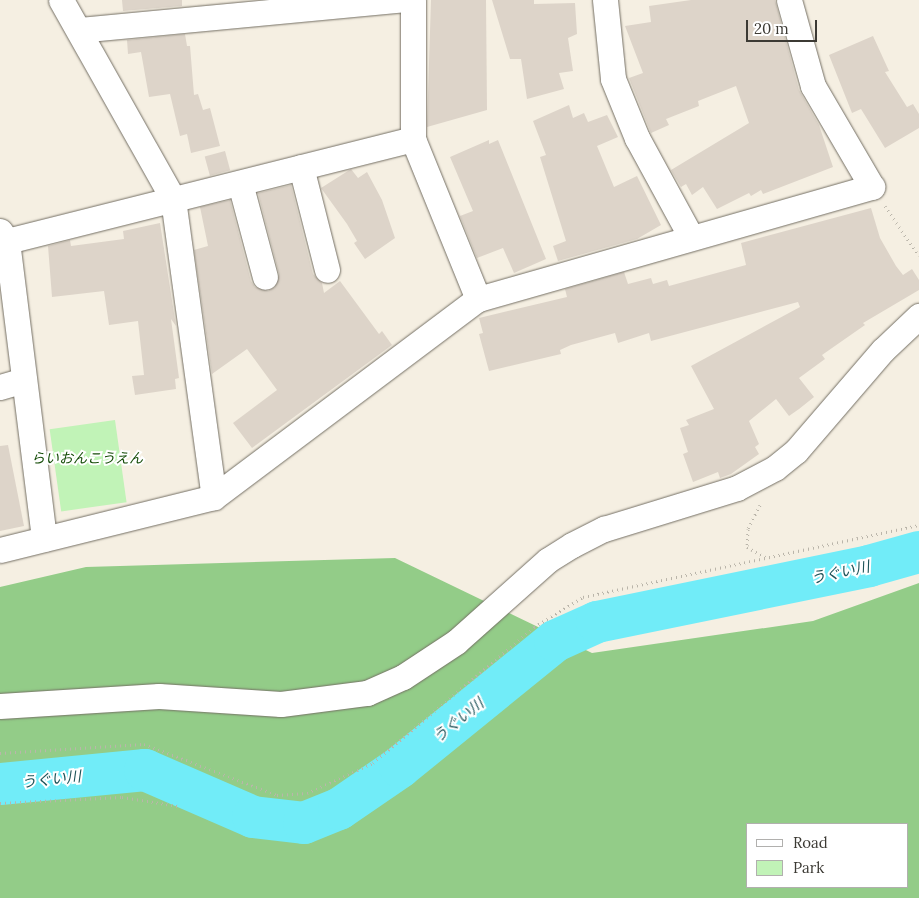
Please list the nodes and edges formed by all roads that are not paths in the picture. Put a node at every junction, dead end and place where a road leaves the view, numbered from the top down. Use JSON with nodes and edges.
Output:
{"nodes":[{"id":1,"x":61,"y":0,"type":"edge"},
{"id":2,"x":399,"y":0,"type":"edge"},
{"id":3,"x":412,"y":0,"type":"edge"},
{"id":4,"x":605,"y":0,"type":"edge"},
{"id":5,"x":788,"y":0,"type":"edge"},
{"id":6,"x":337,"y":2,"type":"edge"},
{"id":7,"x":79,"y":30,"type":"junction"},
{"id":8,"x":413,"y":139,"type":"junction"},
{"id":9,"x":301,"y":167,"type":"junction"},
{"id":10,"x":240,"y":182,"type":"junction"},
{"id":11,"x":173,"y":199,"type":"junction"},
{"id":12,"x":3,"y":236,"type":"edge"},
{"id":13,"x":691,"y":237,"type":"junction"},
{"id":14,"x":327,"y":270,"type":"dead end"},
{"id":15,"x":265,"y":277,"type":"dead end"},
{"id":16,"x":478,"y":299,"type":"junction"},
{"id":17,"x":919,"y":316,"type":"edge"},
{"id":18,"x":24,"y":380,"type":"junction"},
{"id":19,"x":0,"y":387,"type":"edge"},
{"id":20,"x":214,"y":497,"type":"junction"},
{"id":21,"x":44,"y":539,"type":"junction"},
{"id":22,"x":0,"y":550,"type":"edge"},
{"id":23,"x":0,"y":706,"type":"edge"}],
"edges":[{"from":1,"to":7,"type":"street"},
{"from":2,"to":6,"type":"street"},
{"from":3,"to":8,"type":"street"},
{"from":4,"to":13,"type":"street"},
{"from":5,"to":13,"type":"street"},
{"from":6,"to":7,"type":"street"},
{"from":7,"to":11,"type":"street"},
{"from":8,"to":9,"type":"street"},
{"from":8,"to":16,"type":"street"},
{"from":9,"to":10,"type":"street"},
{"from":9,"to":14,"type":"street"},
{"from":10,"to":11,"type":"street"},
{"from":10,"to":15,"type":"street"},
{"from":11,"to":12,"type":"street"},
{"from":11,"to":20,"type":"street"},
{"from":12,"to":18,"type":"street"},
{"from":13,"to":16,"type":"street"},
{"from":16,"to":20,"type":"street"},
{"from":17,"to":23,"type":"street"},
{"from":18,"to":19,"type":"street"},
{"from":18,"to":21,"type":"street"},
{"from":20,"to":21,"type":"street"},
{"from":21,"to":22,"type":"street"}]}
